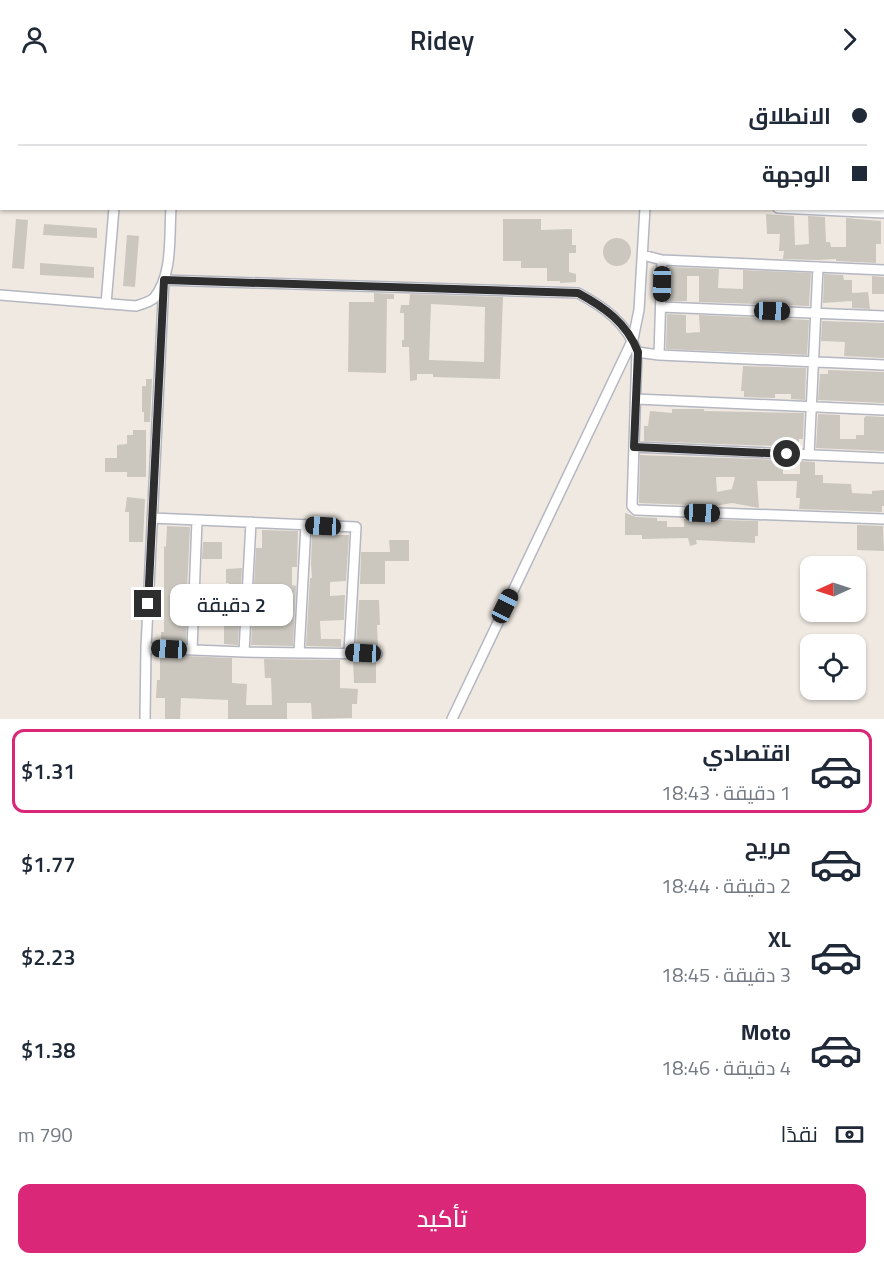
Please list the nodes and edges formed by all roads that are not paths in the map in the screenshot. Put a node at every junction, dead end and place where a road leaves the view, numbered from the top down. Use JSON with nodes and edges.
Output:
{"nodes":[{"id":1,"x":114,"y":210,"type":"edge"},
{"id":2,"x":171,"y":210,"type":"edge"},
{"id":3,"x":645,"y":210,"type":"edge"},
{"id":4,"x":820,"y":210,"type":"edge"},
{"id":5,"x":884,"y":213,"type":"edge"},
{"id":6,"x":643,"y":255,"type":"junction"},
{"id":7,"x":662,"y":260,"type":"junction"},
{"id":8,"x":818,"y":267,"type":"junction"},
{"id":9,"x":884,"y":270,"type":"edge"},
{"id":10,"x":164,"y":280,"type":"junction"},
{"id":11,"x":0,"y":295,"type":"edge"},
{"id":12,"x":106,"y":304,"type":"junction"},
{"id":13,"x":661,"y":307,"type":"junction"},
{"id":14,"x":816,"y":313,"type":"junction"},
{"id":15,"x":884,"y":316,"type":"edge"},
{"id":16,"x":633,"y":339,"type":"junction"},
{"id":17,"x":638,"y":352,"type":"junction"},
{"id":18,"x":659,"y":355,"type":"junction"},
{"id":19,"x":813,"y":363,"type":"junction"},
{"id":20,"x":884,"y":365,"type":"edge"},
{"id":21,"x":636,"y":399,"type":"junction"},
{"id":22,"x":811,"y":407,"type":"junction"},
{"id":23,"x":884,"y":411,"type":"edge"},
{"id":24,"x":634,"y":447,"type":"junction"},
{"id":25,"x":809,"y":455,"type":"junction"},
{"id":26,"x":884,"y":458,"type":"edge"},
{"id":27,"x":152,"y":518,"type":"junction"},
{"id":28,"x":884,"y":519,"type":"edge"},
{"id":29,"x":197,"y":520,"type":"junction"},
{"id":30,"x":251,"y":522,"type":"junction"},
{"id":31,"x":306,"y":525,"type":"junction"},
{"id":32,"x":146,"y":648,"type":"junction"},
{"id":33,"x":192,"y":650,"type":"junction"},
{"id":34,"x":244,"y":652,"type":"junction"},
{"id":35,"x":349,"y":652,"type":"junction"},
{"id":36,"x":299,"y":653,"type":"junction"},
{"id":37,"x":377,"y":654,"type":"dead end"},
{"id":38,"x":145,"y":719,"type":"edge"},
{"id":39,"x":452,"y":719,"type":"edge"}],
"edges":[{"from":1,"to":12,"type":"street"},
{"from":2,"to":10,"type":"street"},
{"from":3,"to":6,"type":"street"},
{"from":4,"to":5,"type":"street"},
{"from":6,"to":7,"type":"street"},
{"from":6,"to":16,"type":"street"},
{"from":7,"to":8,"type":"street"},
{"from":7,"to":13,"type":"street"},
{"from":8,"to":9,"type":"street"},
{"from":8,"to":14,"type":"street"},
{"from":10,"to":12,"type":"street"},
{"from":10,"to":16,"type":"street"},
{"from":10,"to":27,"type":"street"},
{"from":11,"to":12,"type":"street"},
{"from":13,"to":14,"type":"street"},
{"from":13,"to":18,"type":"street"},
{"from":14,"to":15,"type":"street"},
{"from":14,"to":19,"type":"street"},
{"from":16,"to":17,"type":"street"},
{"from":16,"to":39,"type":"street"},
{"from":17,"to":18,"type":"street"},
{"from":17,"to":21,"type":"street"},
{"from":18,"to":19,"type":"street"},
{"from":19,"to":20,"type":"street"},
{"from":19,"to":22,"type":"street"},
{"from":21,"to":22,"type":"street"},
{"from":21,"to":24,"type":"street"},
{"from":22,"to":23,"type":"street"},
{"from":22,"to":25,"type":"street"},
{"from":24,"to":25,"type":"street"},
{"from":24,"to":28,"type":"street"},
{"from":25,"to":26,"type":"street"},
{"from":27,"to":29,"type":"street"},
{"from":27,"to":32,"type":"street"},
{"from":29,"to":30,"type":"street"},
{"from":29,"to":33,"type":"street"},
{"from":30,"to":31,"type":"street"},
{"from":30,"to":34,"type":"street"},
{"from":31,"to":35,"type":"street"},
{"from":31,"to":36,"type":"street"},
{"from":32,"to":33,"type":"street"},
{"from":32,"to":38,"type":"street"},
{"from":33,"to":34,"type":"street"},
{"from":34,"to":36,"type":"street"},
{"from":35,"to":36,"type":"street"},
{"from":35,"to":37,"type":"street"}]}
